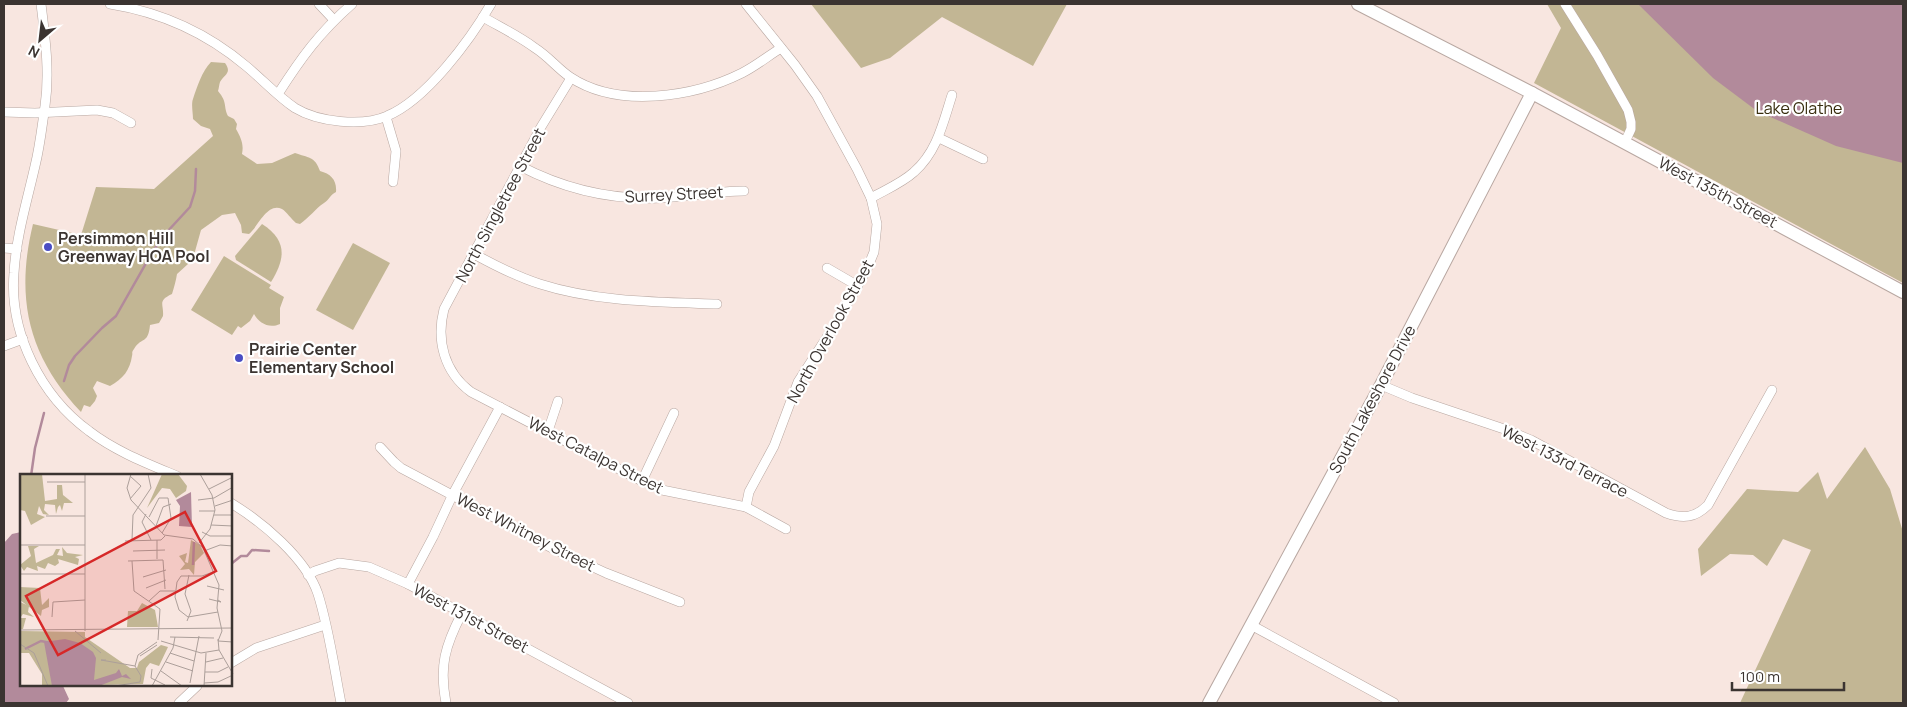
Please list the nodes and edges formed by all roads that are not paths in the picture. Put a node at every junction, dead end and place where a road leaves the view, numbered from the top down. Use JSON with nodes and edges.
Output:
{"nodes":[{"id":1,"x":41,"y":4,"type":"edge"},
{"id":2,"x":110,"y":4,"type":"edge"},
{"id":3,"x":318,"y":4,"type":"edge"},
{"id":4,"x":491,"y":4,"type":"edge"},
{"id":5,"x":746,"y":4,"type":"edge"},
{"id":6,"x":1358,"y":4,"type":"edge"},
{"id":7,"x":1565,"y":4,"type":"edge"},
{"id":8,"x":346,"y":5,"type":"edge"},
{"id":9,"x":483,"y":17,"type":"junction"},
{"id":10,"x":334,"y":20,"type":"junction"},
{"id":11,"x":781,"y":48,"type":"junction"},
{"id":12,"x":571,"y":78,"type":"junction"},
{"id":13,"x":1532,"y":93,"type":"junction"},
{"id":14,"x":278,"y":94,"type":"junction"},
{"id":15,"x":952,"y":95,"type":"dead end"},
{"id":16,"x":4,"y":112,"type":"edge"},
{"id":17,"x":44,"y":112,"type":"junction"},
{"id":18,"x":386,"y":117,"type":"junction"},
{"id":19,"x":130,"y":123,"type":"dead end"},
{"id":20,"x":939,"y":138,"type":"junction"},
{"id":21,"x":1625,"y":142,"type":"junction"},
{"id":22,"x":983,"y":159,"type":"dead end"},
{"id":23,"x":520,"y":166,"type":"junction"},
{"id":24,"x":393,"y":182,"type":"dead end"},
{"id":25,"x":744,"y":191,"type":"dead end"},
{"id":26,"x":871,"y":198,"type":"junction"},
{"id":27,"x":4,"y":248,"type":"edge"},
{"id":28,"x":17,"y":249,"type":"junction"},
{"id":29,"x":474,"y":254,"type":"junction"},
{"id":30,"x":827,"y":268,"type":"dead end"},
{"id":31,"x":858,"y":286,"type":"junction"},
{"id":32,"x":1903,"y":292,"type":"edge"},
{"id":33,"x":717,"y":304,"type":"dead end"},
{"id":34,"x":441,"y":336,"type":"joint"},
{"id":35,"x":23,"y":339,"type":"junction"},
{"id":36,"x":4,"y":346,"type":"edge"},
{"id":37,"x":1381,"y":384,"type":"junction"},
{"id":38,"x":1772,"y":390,"type":"dead end"},
{"id":39,"x":558,"y":401,"type":"dead end"},
{"id":40,"x":500,"y":407,"type":"junction"},
{"id":41,"x":674,"y":413,"type":"dead end"},
{"id":42,"x":548,"y":431,"type":"junction"},
{"id":43,"x":380,"y":447,"type":"dead end"},
{"id":44,"x":154,"y":471,"type":"edge"},
{"id":45,"x":167,"y":474,"type":"edge"},
{"id":46,"x":642,"y":481,"type":"junction"},
{"id":47,"x":452,"y":494,"type":"junction"},
{"id":48,"x":232,"y":504,"type":"edge"},
{"id":49,"x":746,"y":507,"type":"junction"},
{"id":50,"x":786,"y":529,"type":"dead end"},
{"id":51,"x":308,"y":575,"type":"junction"},
{"id":52,"x":408,"y":584,"type":"junction"},
{"id":53,"x":680,"y":602,"type":"dead end"},
{"id":54,"x":462,"y":613,"type":"junction"},
{"id":55,"x":325,"y":624,"type":"junction"},
{"id":56,"x":1251,"y":626,"type":"junction"},
{"id":57,"x":232,"y":662,"type":"edge"},
{"id":58,"x":196,"y":687,"type":"edge"},
{"id":59,"x":179,"y":703,"type":"edge"},
{"id":60,"x":341,"y":703,"type":"edge"},
{"id":61,"x":446,"y":703,"type":"edge"},
{"id":62,"x":628,"y":703,"type":"edge"},
{"id":63,"x":1208,"y":703,"type":"edge"},
{"id":64,"x":1394,"y":703,"type":"edge"}],
"edges":[{"from":1,"to":17,"type":"street"},
{"from":2,"to":14,"type":"street"},
{"from":3,"to":10,"type":"street"},
{"from":4,"to":9,"type":"street"},
{"from":5,"to":11,"type":"street","name":"North Overlook Street"},
{"from":6,"to":13,"type":"street","name":"West 135th Street"},
{"from":7,"to":21,"type":"street"},
{"from":8,"to":10,"type":"street"},
{"from":9,"to":12,"type":"street"},
{"from":9,"to":18,"type":"street"},
{"from":10,"to":14,"type":"street"},
{"from":11,"to":12,"type":"street"},
{"from":11,"to":26,"type":"street","name":"North Overlook Street"},
{"from":12,"to":23,"type":"street","name":"North Singletree Street"},
{"from":13,"to":21,"type":"street","name":"West 135th Street"},
{"from":13,"to":37,"type":"street","name":"South Lakeshore Drive"},
{"from":14,"to":18,"type":"street"},
{"from":15,"to":20,"type":"street"},
{"from":16,"to":17,"type":"street"},
{"from":17,"to":19,"type":"street"},
{"from":17,"to":28,"type":"street"},
{"from":18,"to":24,"type":"street"},
{"from":20,"to":22,"type":"street"},
{"from":20,"to":26,"type":"street"},
{"from":21,"to":32,"type":"street","name":"West 135th Street"},
{"from":23,"to":25,"type":"street","name":"Surrey Street"},
{"from":23,"to":29,"type":"street","name":"North Singletree Street"},
{"from":26,"to":31,"type":"street","name":"North Overlook Street"},
{"from":27,"to":28,"type":"street"},
{"from":28,"to":35,"type":"street"},
{"from":29,"to":33,"type":"street"},
{"from":29,"to":34,"type":"street","name":"North Singletree Street"},
{"from":30,"to":31,"type":"street"},
{"from":31,"to":49,"type":"street","name":"North Overlook Street"},
{"from":34,"to":40,"type":"street","name":"West Catalpa Street"},
{"from":35,"to":36,"type":"street"},
{"from":35,"to":44,"type":"street"},
{"from":37,"to":38,"type":"street","name":"West 133rd Terrace"},
{"from":37,"to":56,"type":"street","name":"South Lakeshore Drive"},
{"from":39,"to":42,"type":"street"},
{"from":40,"to":42,"type":"street","name":"West Catalpa Street"},
{"from":40,"to":47,"type":"street"},
{"from":41,"to":46,"type":"street"},
{"from":42,"to":46,"type":"street","name":"West Catalpa Street"},
{"from":43,"to":47,"type":"street","name":"West Whitney Street"},
{"from":44,"to":45,"type":"street"},
{"from":46,"to":49,"type":"street","name":"West Catalpa Street"},
{"from":47,"to":52,"type":"street"},
{"from":47,"to":53,"type":"street","name":"West Whitney Street"},
{"from":48,"to":51,"type":"street"},
{"from":49,"to":50,"type":"street","name":"West Catalpa Street"},
{"from":51,"to":52,"type":"street","name":"West 131st Street"},
{"from":51,"to":55,"type":"street"},
{"from":52,"to":54,"type":"street","name":"West 131st Street"},
{"from":54,"to":61,"type":"street"},
{"from":54,"to":62,"type":"street","name":"West 131st Street"},
{"from":55,"to":57,"type":"street"},
{"from":55,"to":60,"type":"street"},
{"from":56,"to":63,"type":"street","name":"South Lakeshore Drive"},
{"from":56,"to":64,"type":"street"},
{"from":58,"to":59,"type":"street"}]}
